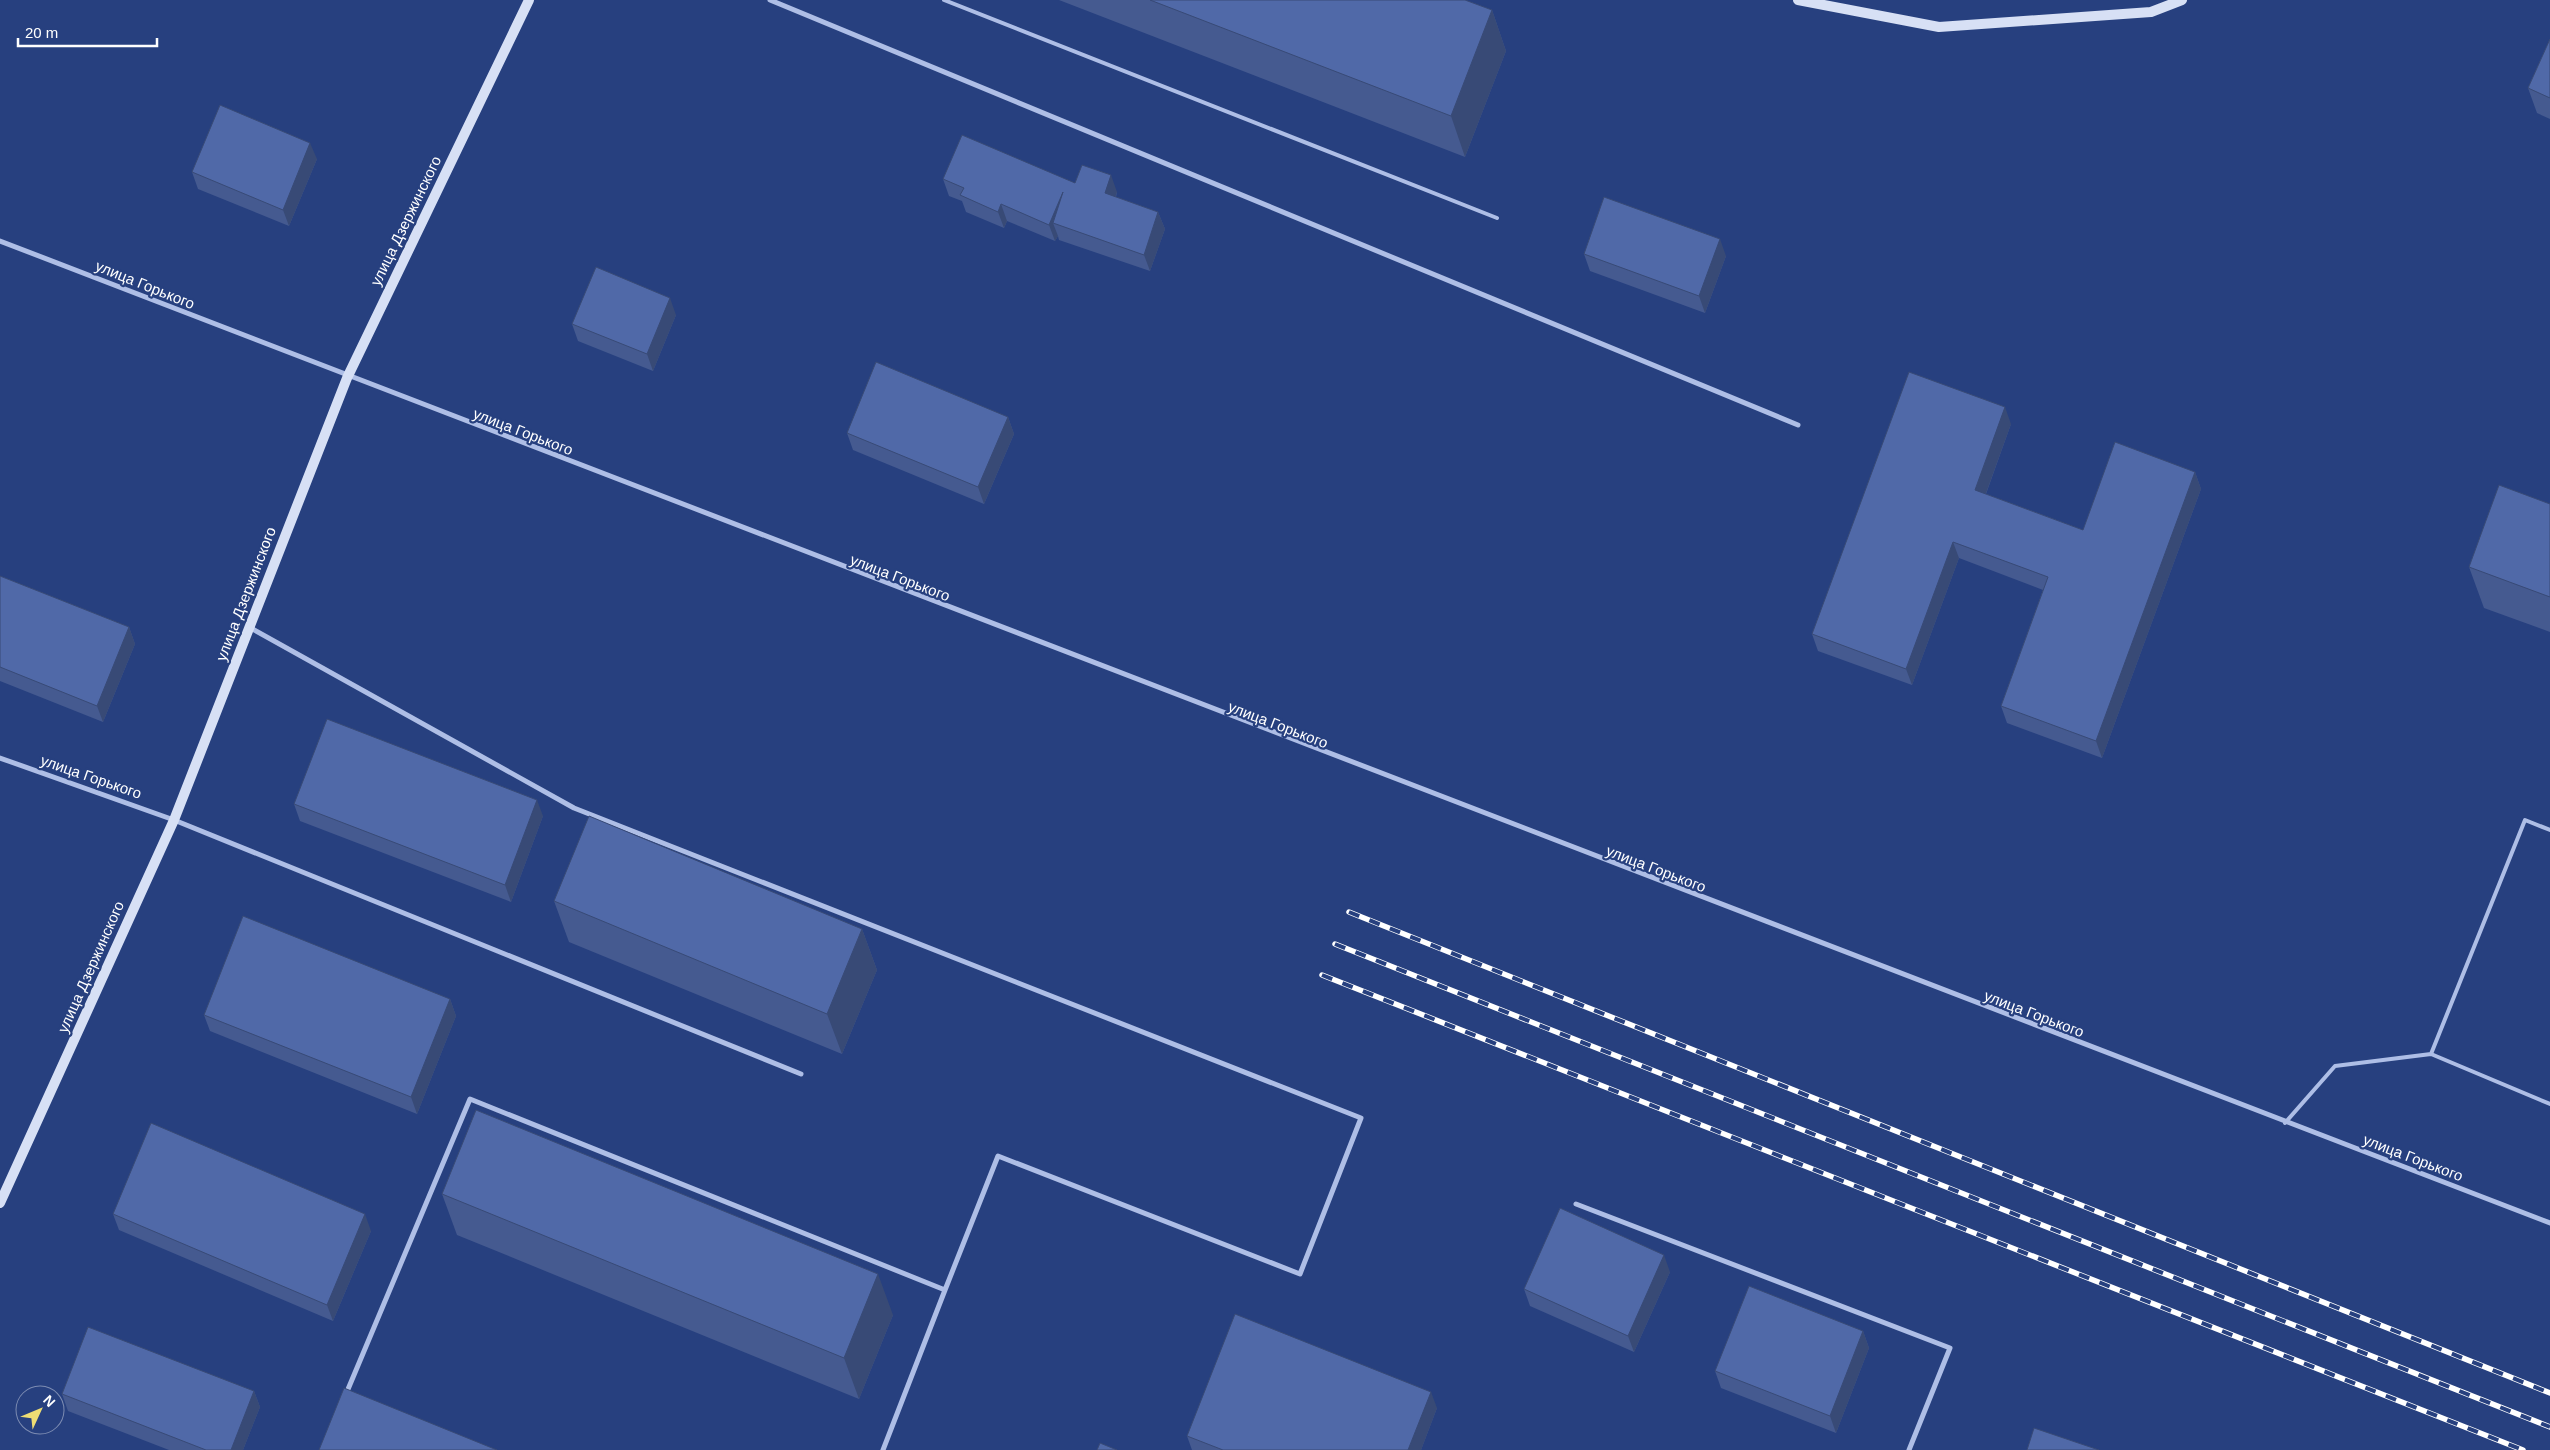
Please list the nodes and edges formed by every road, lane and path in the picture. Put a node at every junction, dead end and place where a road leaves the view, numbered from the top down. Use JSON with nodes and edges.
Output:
{"nodes":[{"id":1,"x":529,"y":0,"type":"edge"},
{"id":2,"x":770,"y":0,"type":"edge"},
{"id":3,"x":944,"y":0,"type":"edge"},
{"id":4,"x":1798,"y":0,"type":"edge"},
{"id":5,"x":2182,"y":0,"type":"edge"},
{"id":6,"x":1497,"y":218,"type":"dead end"},
{"id":7,"x":0,"y":241,"type":"edge"},
{"id":8,"x":347,"y":378,"type":"junction"},
{"id":9,"x":1798,"y":425,"type":"dead end"},
{"id":10,"x":249,"y":627,"type":"junction"},
{"id":11,"x":0,"y":758,"type":"edge"},
{"id":12,"x":174,"y":820,"type":"junction"},
{"id":13,"x":2550,"y":830,"type":"edge"},
{"id":14,"x":2431,"y":1054,"type":"junction"},
{"id":15,"x":801,"y":1074,"type":"dead end"},
{"id":16,"x":2550,"y":1104,"type":"edge"},
{"id":17,"x":2285,"y":1123,"type":"junction"},
{"id":18,"x":0,"y":1202,"type":"edge"},
{"id":19,"x":1576,"y":1204,"type":"dead end"},
{"id":20,"x":2550,"y":1223,"type":"edge"},
{"id":21,"x":945,"y":1290,"type":"junction"},
{"id":22,"x":344,"y":1400,"type":"edge"},
{"id":23,"x":883,"y":1450,"type":"edge"},
{"id":24,"x":1909,"y":1450,"type":"edge"}],
"edges":[{"from":1,"to":8,"type":"street","name":"улица Дзержинского"},
{"from":2,"to":9,"type":"street"},
{"from":3,"to":6,"type":"lane"},
{"from":4,"to":5,"type":"street"},
{"from":7,"to":8,"type":"street","name":"улица Горького"},
{"from":8,"to":10,"type":"street","name":"улица Дзержинского"},
{"from":8,"to":17,"type":"street","name":"улица Горького"},
{"from":10,"to":12,"type":"street","name":"улица Дзержинского"},
{"from":10,"to":21,"type":"street"},
{"from":11,"to":12,"type":"street","name":"улица Горького"},
{"from":12,"to":15,"type":"street","name":"улица Горького"},
{"from":12,"to":18,"type":"street","name":"улица Дзержинского"},
{"from":13,"to":14,"type":"lane"},
{"from":14,"to":16,"type":"lane"},
{"from":14,"to":17,"type":"lane"},
{"from":17,"to":20,"type":"street","name":"улица Горького"},
{"from":19,"to":24,"type":"street"},
{"from":21,"to":22,"type":"street"},
{"from":21,"to":23,"type":"street"}]}
